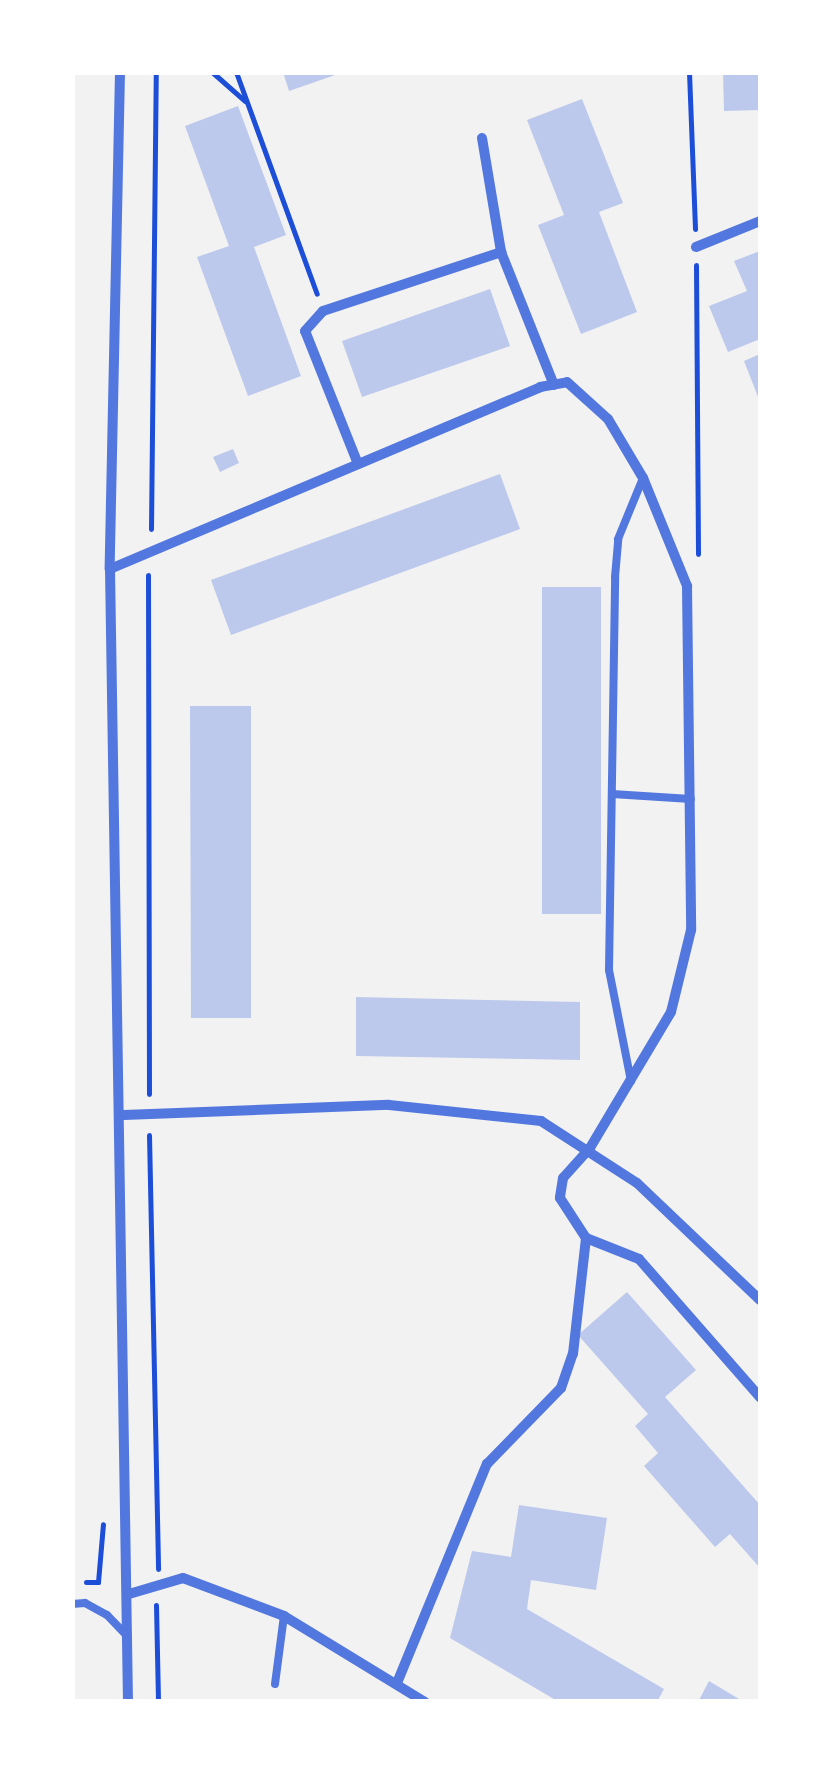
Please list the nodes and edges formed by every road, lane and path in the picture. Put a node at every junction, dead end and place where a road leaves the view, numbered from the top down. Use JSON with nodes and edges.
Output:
{"nodes":[{"id":1,"x":120,"y":72,"type":"edge"},
{"id":2,"x":156,"y":72,"type":"edge"},
{"id":3,"x":212,"y":72,"type":"edge"},
{"id":4,"x":236,"y":72,"type":"edge"},
{"id":5,"x":689,"y":72,"type":"edge"},
{"id":6,"x":247,"y":103,"type":"junction"},
{"id":7,"x":482,"y":138,"type":"dead end"},
{"id":8,"x":760,"y":220,"type":"edge"},
{"id":9,"x":696,"y":248,"type":"junction"},
{"id":10,"x":501,"y":252,"type":"junction"},
{"id":11,"x":323,"y":311,"type":"junction"},
{"id":12,"x":554,"y":385,"type":"junction"},
{"id":13,"x":358,"y":464,"type":"junction"},
{"id":14,"x":643,"y":478,"type":"junction"},
{"id":15,"x":151,"y":552,"type":"junction"},
{"id":16,"x":698,"y":556,"type":"dead end"},
{"id":17,"x":110,"y":569,"type":"junction"},
{"id":18,"x":612,"y":794,"type":"junction"},
{"id":19,"x":690,"y":799,"type":"junction"},
{"id":20,"x":632,"y":1083,"type":"junction"},
{"id":21,"x":149,"y":1114,"type":"junction"},
{"id":22,"x":124,"y":1115,"type":"junction"},
{"id":23,"x":590,"y":1148,"type":"junction"},
{"id":24,"x":586,"y":1238,"type":"junction"},
{"id":25,"x":760,"y":1300,"type":"edge"},
{"id":26,"x":760,"y":1397,"type":"edge"},
{"id":27,"x":157,"y":1586,"type":"junction"},
{"id":28,"x":128,"y":1594,"type":"junction"},
{"id":29,"x":72,"y":1604,"type":"edge"},
{"id":30,"x":284,"y":1616,"type":"junction"},
{"id":31,"x":127,"y":1636,"type":"junction"},
{"id":32,"x":397,"y":1683,"type":"junction"},
{"id":33,"x":275,"y":1684,"type":"dead end"},
{"id":34,"x":128,"y":1702,"type":"edge"},
{"id":35,"x":158,"y":1702,"type":"edge"},
{"id":36,"x":426,"y":1702,"type":"edge"}],
"edges":[{"from":1,"to":17,"type":"street"},
{"from":2,"to":15,"type":"path"},
{"from":3,"to":6,"type":"path"},
{"from":4,"to":6,"type":"path"},
{"from":5,"to":9,"type":"path"},
{"from":6,"to":11,"type":"path"},
{"from":7,"to":10,"type":"street"},
{"from":8,"to":9,"type":"street"},
{"from":9,"to":16,"type":"path"},
{"from":10,"to":11,"type":"street"},
{"from":10,"to":12,"type":"street"},
{"from":11,"to":13,"type":"street"},
{"from":12,"to":13,"type":"street"},
{"from":12,"to":14,"type":"street"},
{"from":13,"to":15,"type":"street"},
{"from":14,"to":18,"type":"lane"},
{"from":14,"to":19,"type":"street"},
{"from":15,"to":17,"type":"street"},
{"from":15,"to":21,"type":"path"},
{"from":17,"to":22,"type":"street"},
{"from":18,"to":19,"type":"lane"},
{"from":18,"to":20,"type":"lane"},
{"from":19,"to":20,"type":"street"},
{"from":20,"to":23,"type":"street"},
{"from":21,"to":22,"type":"street"},
{"from":21,"to":23,"type":"street"},
{"from":21,"to":27,"type":"path"},
{"from":22,"to":28,"type":"street"},
{"from":23,"to":24,"type":"street"},
{"from":23,"to":25,"type":"street"},
{"from":24,"to":26,"type":"street"},
{"from":24,"to":32,"type":"street"},
{"from":27,"to":28,"type":"street"},
{"from":27,"to":30,"type":"street"},
{"from":27,"to":35,"type":"path"},
{"from":28,"to":31,"type":"street"},
{"from":29,"to":31,"type":"lane"},
{"from":30,"to":32,"type":"street"},
{"from":30,"to":33,"type":"lane"},
{"from":31,"to":34,"type":"street"},
{"from":32,"to":36,"type":"street"}]}
